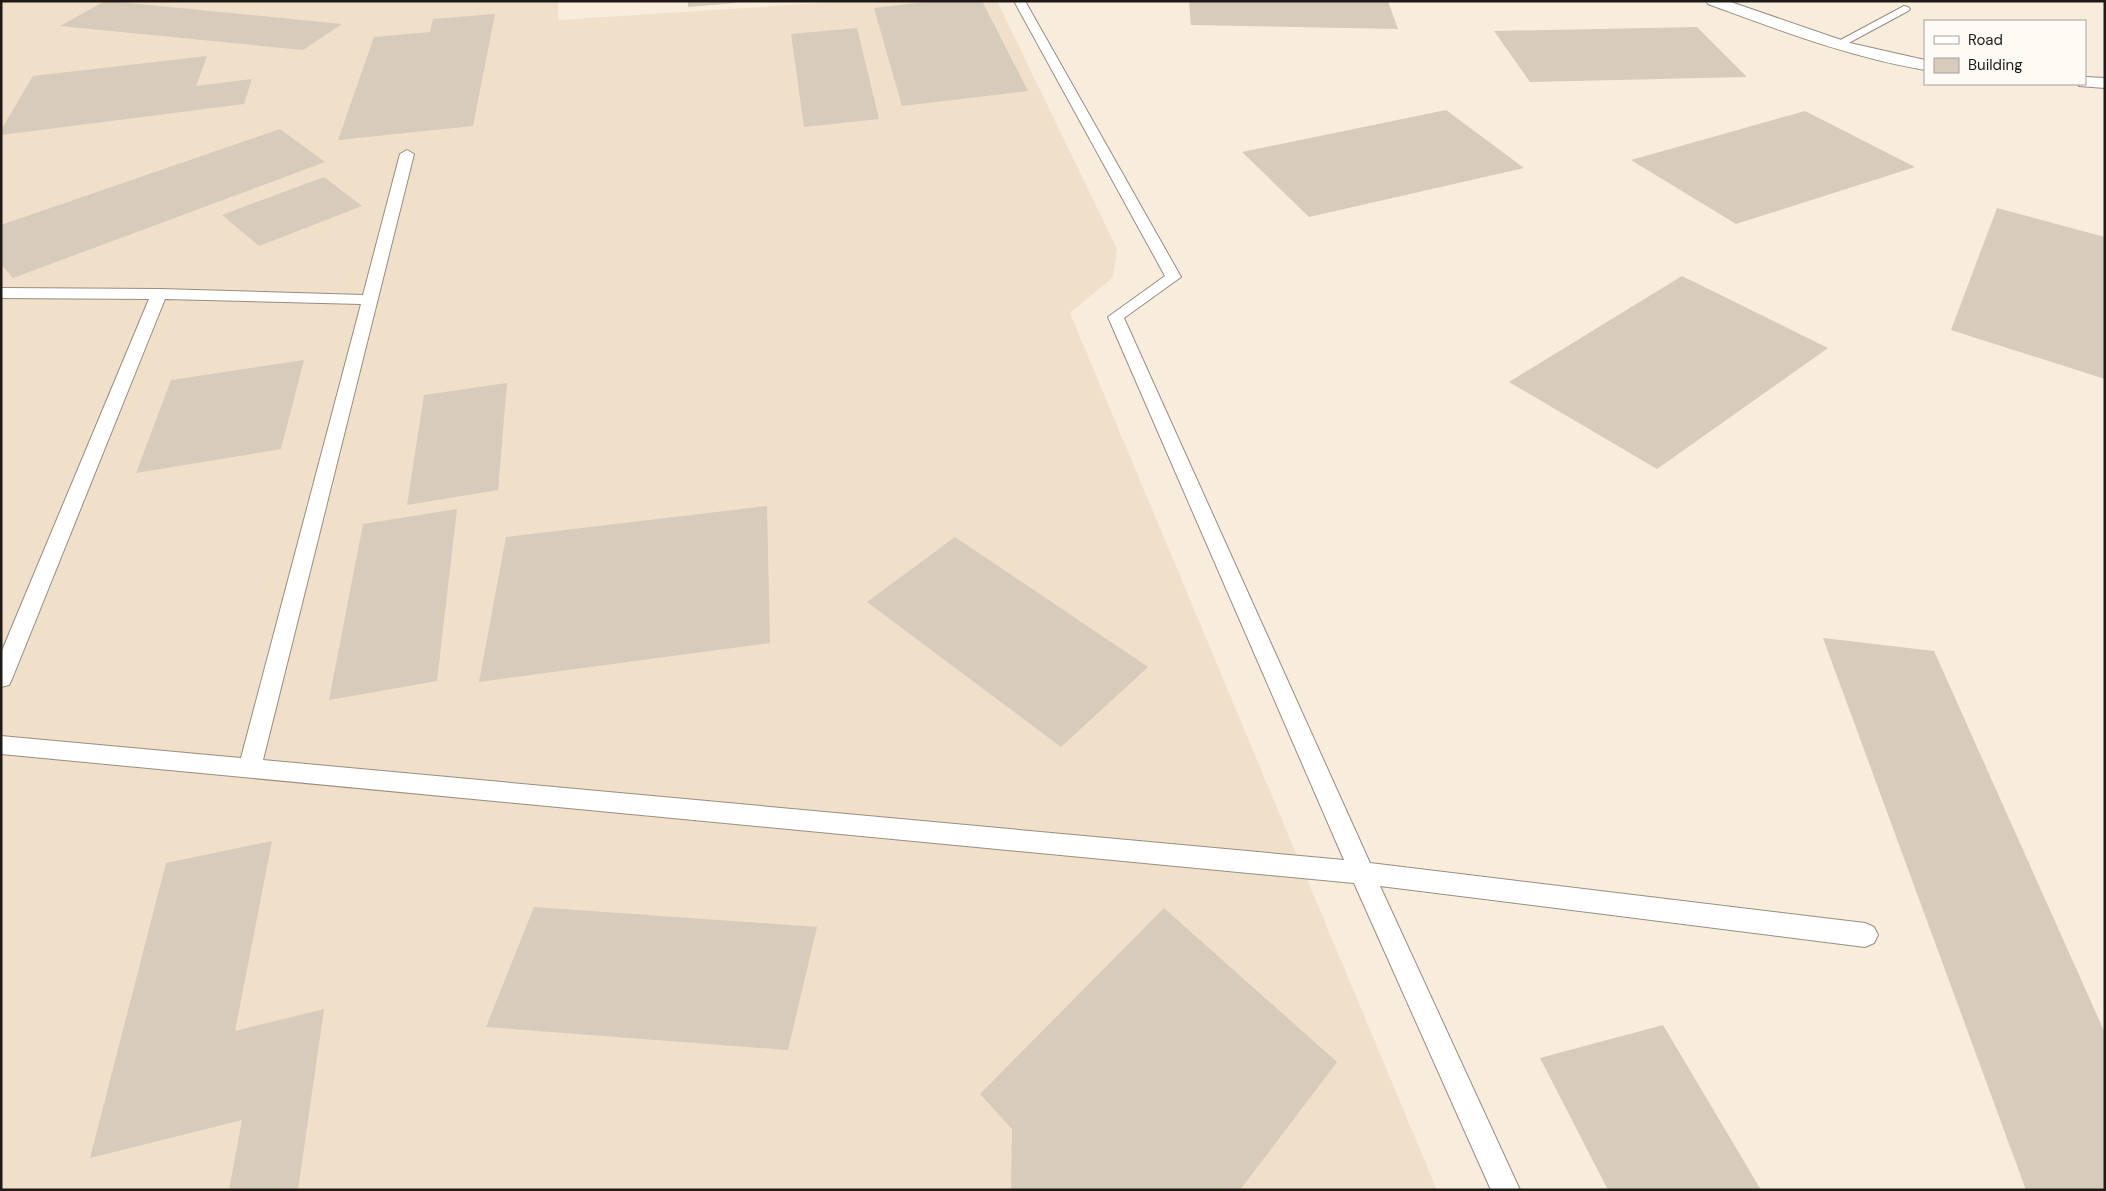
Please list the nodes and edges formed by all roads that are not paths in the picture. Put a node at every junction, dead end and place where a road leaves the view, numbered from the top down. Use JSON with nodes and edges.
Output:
{"nodes":[{"id":1,"x":1019,"y":1,"type":"edge"},
{"id":2,"x":1713,"y":1,"type":"edge"},
{"id":3,"x":1904,"y":9,"type":"dead end"},
{"id":4,"x":1839,"y":44,"type":"junction"},
{"id":5,"x":1924,"y":65,"type":"edge"},
{"id":6,"x":2086,"y":82,"type":"edge"},
{"id":7,"x":2105,"y":83,"type":"edge"},
{"id":8,"x":408,"y":154,"type":"dead end"},
{"id":9,"x":1,"y":293,"type":"edge"},
{"id":10,"x":159,"y":294,"type":"junction"},
{"id":11,"x":370,"y":300,"type":"junction"},
{"id":12,"x":1,"y":679,"type":"edge"},
{"id":13,"x":1,"y":746,"type":"edge"},
{"id":14,"x":250,"y":769,"type":"junction"},
{"id":15,"x":1362,"y":873,"type":"junction"},
{"id":16,"x":1865,"y":935,"type":"dead end"},
{"id":17,"x":1506,"y":1190,"type":"edge"}],
"edges":[{"from":1,"to":15,"type":"lane"},
{"from":2,"to":4,"type":"street"},
{"from":3,"to":4,"type":"lane"},
{"from":4,"to":5,"type":"street"},
{"from":6,"to":7,"type":"street"},
{"from":8,"to":11,"type":"lane"},
{"from":9,"to":10,"type":"lane"},
{"from":10,"to":11,"type":"lane"},
{"from":10,"to":12,"type":"lane"},
{"from":11,"to":14,"type":"lane"},
{"from":13,"to":14,"type":"lane"},
{"from":14,"to":15,"type":"lane"},
{"from":15,"to":16,"type":"lane"},
{"from":15,"to":17,"type":"lane"}]}
